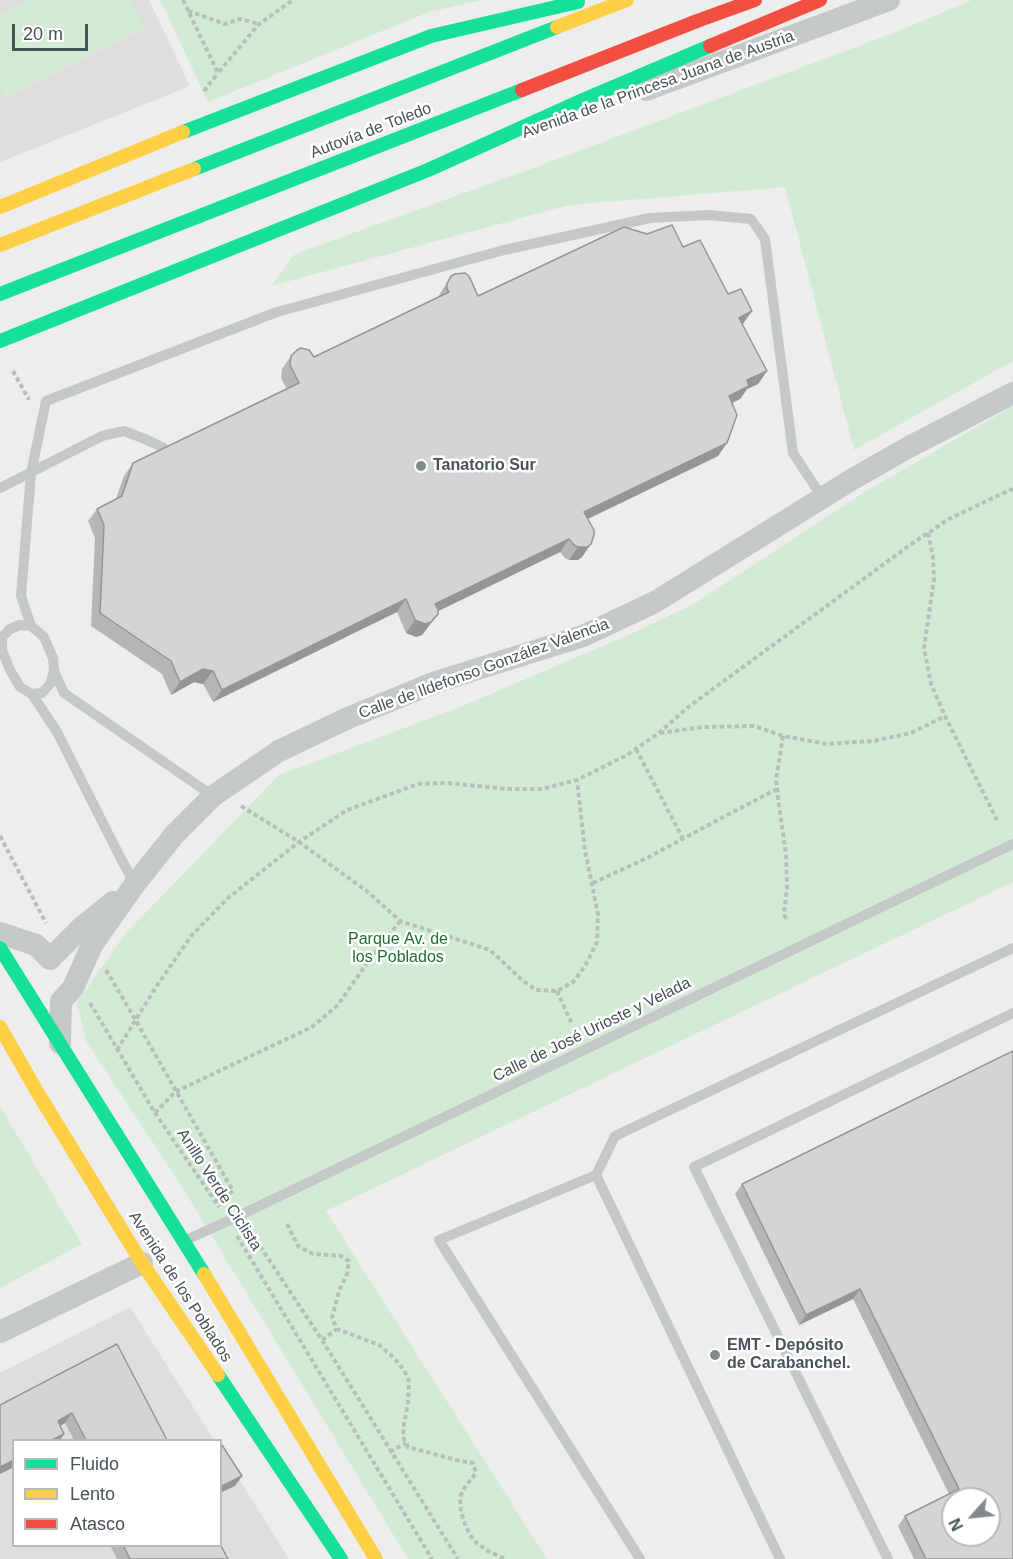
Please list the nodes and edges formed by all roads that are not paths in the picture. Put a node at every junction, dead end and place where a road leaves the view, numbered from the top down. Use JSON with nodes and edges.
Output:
{"nodes":[{"id":1,"x":585,"y":0,"type":"edge"},
{"id":2,"x":627,"y":0,"type":"edge"},
{"id":3,"x":755,"y":0,"type":"edge"},
{"id":4,"x":820,"y":0,"type":"edge"},
{"id":5,"x":889,"y":0,"type":"edge"},
{"id":6,"x":428,"y":171,"type":"junction"},
{"id":7,"x":0,"y":207,"type":"edge"},
{"id":8,"x":0,"y":245,"type":"edge"},
{"id":9,"x":0,"y":294,"type":"edge"},
{"id":10,"x":0,"y":341,"type":"edge"},
{"id":11,"x":1013,"y":393,"type":"edge"},
{"id":12,"x":172,"y":458,"type":"edge"},
{"id":13,"x":31,"y":473,"type":"junction"},
{"id":14,"x":0,"y":488,"type":"edge"},
{"id":15,"x":822,"y":497,"type":"junction"},
{"id":16,"x":31,"y":626,"type":"junction"},
{"id":17,"x":1,"y":634,"type":"edge"},
{"id":18,"x":54,"y":671,"type":"junction"},
{"id":19,"x":32,"y":694,"type":"junction"},
{"id":20,"x":217,"y":794,"type":"junction"},
{"id":21,"x":1013,"y":844,"type":"edge"},
{"id":22,"x":135,"y":884,"type":"junction"},
{"id":23,"x":0,"y":933,"type":"edge"},
{"id":24,"x":0,"y":948,"type":"edge"},
{"id":25,"x":1013,"y":948,"type":"edge"},
{"id":26,"x":1013,"y":1013,"type":"edge"},
{"id":27,"x":0,"y":1025,"type":"edge"},
{"id":28,"x":60,"y":1045,"type":"junction"},
{"id":29,"x":46,"y":1080,"type":"dead end"},
{"id":30,"x":596,"y":1175,"type":"junction"},
{"id":31,"x":164,"y":1240,"type":"dead end"},
{"id":32,"x":184,"y":1241,"type":"junction"},
{"id":33,"x":142,"y":1263,"type":"junction"},
{"id":34,"x":0,"y":1332,"type":"edge"},
{"id":35,"x":340,"y":1559,"type":"edge"},
{"id":36,"x":376,"y":1559,"type":"edge"},
{"id":37,"x":640,"y":1559,"type":"edge"},
{"id":38,"x":780,"y":1559,"type":"edge"},
{"id":39,"x":888,"y":1559,"type":"edge"}],
"edges":[{"from":1,"to":7,"type":"main road"},
{"from":2,"to":8,"type":"main road","name":"Autovía de Toledo"},
{"from":3,"to":9,"type":"main road","name":"Autovía de Toledo"},
{"from":4,"to":6,"type":"main road"},
{"from":5,"to":6,"type":"street","name":"Avenida de la Princesa Juana de Austria"},
{"from":6,"to":10,"type":"main road"},
{"from":11,"to":15,"type":"street","name":"Calle de Ildefonso González Valencia"},
{"from":12,"to":13,"type":"lane"},
{"from":13,"to":14,"type":"lane"},
{"from":13,"to":15,"type":"lane"},
{"from":13,"to":16,"type":"lane"},
{"from":15,"to":20,"type":"street","name":"Calle de Ildefonso González Valencia"},
{"from":16,"to":17,"type":"lane"},
{"from":16,"to":18,"type":"lane"},
{"from":17,"to":19,"type":"lane"},
{"from":18,"to":19,"type":"lane"},
{"from":18,"to":20,"type":"lane"},
{"from":19,"to":22,"type":"lane"},
{"from":20,"to":22,"type":"street","name":"Calle de Ildefonso González Valencia"},
{"from":21,"to":32,"type":"lane","name":"Calle de José Urioste y Velada"},
{"from":22,"to":23,"type":"street","name":"Calle de Ildefonso González Valencia"},
{"from":22,"to":28,"type":"street","name":"Calle de Ildefonso González Valencia"},
{"from":24,"to":28,"type":"main road","name":"Avenida de los Poblados"},
{"from":25,"to":30,"type":"lane"},
{"from":26,"to":39,"type":"lane"},
{"from":27,"to":29,"type":"main road","name":"Avenida de los Poblados"},
{"from":27,"to":33,"type":"main road","name":"Avenida de los Poblados"},
{"from":28,"to":32,"type":"main road","name":"Avenida de los Poblados"},
{"from":30,"to":37,"type":"lane"},
{"from":30,"to":38,"type":"lane"},
{"from":31,"to":32,"type":"main road","name":"Avenida de los Poblados"},
{"from":32,"to":36,"type":"main road","name":"Avenida de los Poblados"},
{"from":33,"to":34,"type":"street"},
{"from":33,"to":35,"type":"main road","name":"Avenida de los Poblados"}]}
